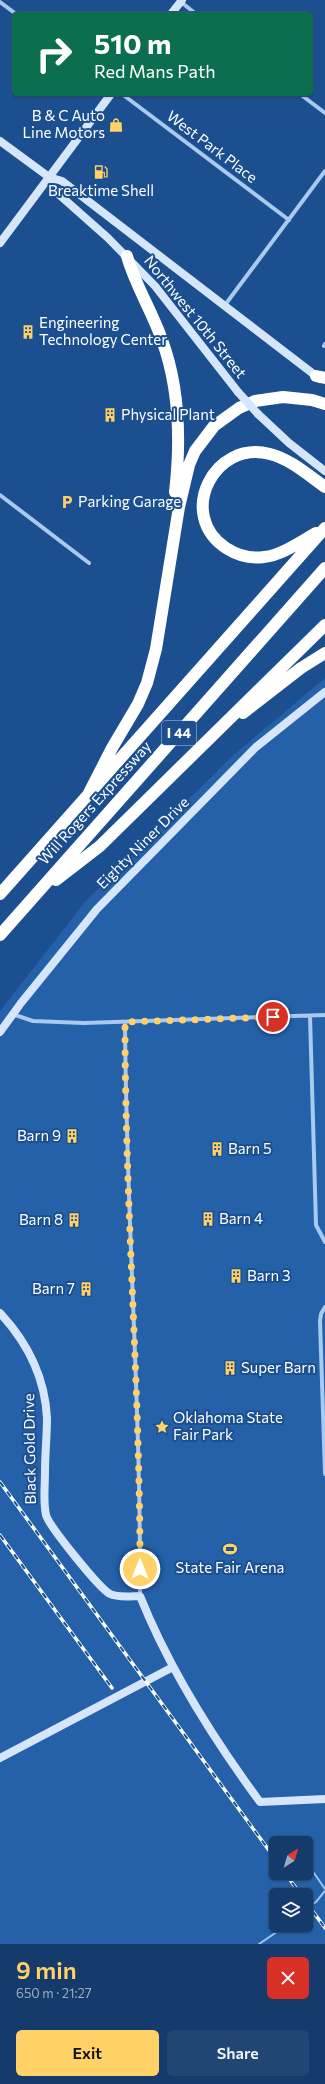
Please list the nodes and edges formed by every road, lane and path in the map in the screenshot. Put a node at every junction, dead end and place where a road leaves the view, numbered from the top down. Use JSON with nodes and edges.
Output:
{"nodes":[{"id":1,"x":180,"y":1,"type":"edge"},
{"id":2,"x":0,"y":2,"type":"edge"},
{"id":3,"x":13,"y":12,"type":"edge"},
{"id":4,"x":172,"y":12,"type":"edge"},
{"id":5,"x":194,"y":12,"type":"edge"},
{"id":6,"x":110,"y":96,"type":"edge"},
{"id":7,"x":125,"y":96,"type":"edge"},
{"id":8,"x":303,"y":96,"type":"edge"},
{"id":9,"x":325,"y":113,"type":"edge"},
{"id":10,"x":0,"y":141,"type":"edge"},
{"id":11,"x":325,"y":171,"type":"edge"},
{"id":12,"x":49,"y":177,"type":"junction"},
{"id":13,"x":289,"y":220,"type":"junction"},
{"id":14,"x":0,"y":243,"type":"edge"},
{"id":15,"x":127,"y":256,"type":"junction"},
{"id":16,"x":225,"y":305,"type":"junction"},
{"id":17,"x":322,"y":379,"type":"edge"},
{"id":18,"x":325,"y":404,"type":"edge"},
{"id":19,"x":325,"y":471,"type":"edge"},
{"id":20,"x":323,"y":485,"type":"edge"},
{"id":21,"x":0,"y":495,"type":"edge"},
{"id":22,"x":324,"y":528,"type":"edge"},
{"id":23,"x":90,"y":563,"type":"dead end"},
{"id":24,"x":325,"y":568,"type":"edge"},
{"id":25,"x":167,"y":575,"type":"junction"},
{"id":26,"x":325,"y":625,"type":"edge"},
{"id":27,"x":325,"y":653,"type":"edge"},
{"id":28,"x":325,"y":692,"type":"edge"},
{"id":29,"x":221,"y":727,"type":"junction"},
{"id":30,"x":89,"y":793,"type":"junction"},
{"id":31,"x":0,"y":894,"type":"edge"},
{"id":32,"x":32,"y":898,"type":"junction"},
{"id":33,"x":0,"y":935,"type":"edge"},
{"id":34,"x":12,"y":1014,"type":"junction"},
{"id":35,"x":310,"y":1016,"type":"junction"},
{"id":36,"x":325,"y":1016,"type":"edge"},
{"id":37,"x":125,"y":1022,"type":"junction"},
{"id":38,"x":0,"y":1032,"type":"edge"},
{"id":39,"x":325,"y":1242,"type":"edge"},
{"id":40,"x":325,"y":1307,"type":"edge"},
{"id":41,"x":0,"y":1313,"type":"edge"},
{"id":42,"x":325,"y":1474,"type":"edge"},
{"id":43,"x":140,"y":1596,"type":"junction"},
{"id":44,"x":170,"y":1665,"type":"junction"},
{"id":45,"x":0,"y":1758,"type":"edge"},
{"id":46,"x":325,"y":1799,"type":"edge"}],
"edges":[{"from":1,"to":4,"type":"street"},
{"from":1,"to":5,"type":"street"},
{"from":2,"to":3,"type":"street"},
{"from":6,"to":12,"type":"street"},
{"from":7,"to":13,"type":"street","name":"West Park Place"},
{"from":8,"to":9,"type":"street"},
{"from":10,"to":12,"type":"street","name":"Northwest 10th Street"},
{"from":11,"to":13,"type":"street"},
{"from":12,"to":14,"type":"street"},
{"from":12,"to":15,"type":"street","name":"Northwest 10th Street"},
{"from":12,"to":16,"type":"street","name":"Northwest 10th Street"},
{"from":13,"to":16,"type":"street"},
{"from":15,"to":19,"type":"street","name":"Northwest 10th Street","bridge":true},
{"from":15,"to":25,"type":"highway"},
{"from":16,"to":17,"type":"street","name":"Northwest 10th Street"},
{"from":18,"to":25,"type":"highway"},
{"from":20,"to":22,"type":"highway"},
{"from":21,"to":23,"type":"street"},
{"from":22,"to":30,"type":"highway","name":"Will Rogers Expressway","number":"I 44"},
{"from":24,"to":32,"type":"highway","name":"Will Rogers Expressway","number":"I 44"},
{"from":25,"to":30,"type":"highway"},
{"from":26,"to":29,"type":"highway"},
{"from":27,"to":29,"type":"highway"},
{"from":28,"to":34,"type":"street","name":"Eighty Niner Drive"},
{"from":29,"to":32,"type":"highway"},
{"from":30,"to":31,"type":"highway","name":"Will Rogers Expressway","number":"I 44"},
{"from":32,"to":33,"type":"highway","name":"Will Rogers Expressway","number":"I 44"},
{"from":34,"to":37,"type":"street"},
{"from":34,"to":38,"type":"street","name":"Eighty Niner Drive"},
{"from":35,"to":36,"type":"street"},
{"from":35,"to":37,"type":"street"},
{"from":35,"to":39,"type":"street"},
{"from":37,"to":43,"type":"street"},
{"from":40,"to":42,"type":"street"},
{"from":41,"to":43,"type":"street","name":"Black Gold Drive"},
{"from":43,"to":44,"type":"street"},
{"from":44,"to":45,"type":"street"},
{"from":44,"to":46,"type":"street"}]}
